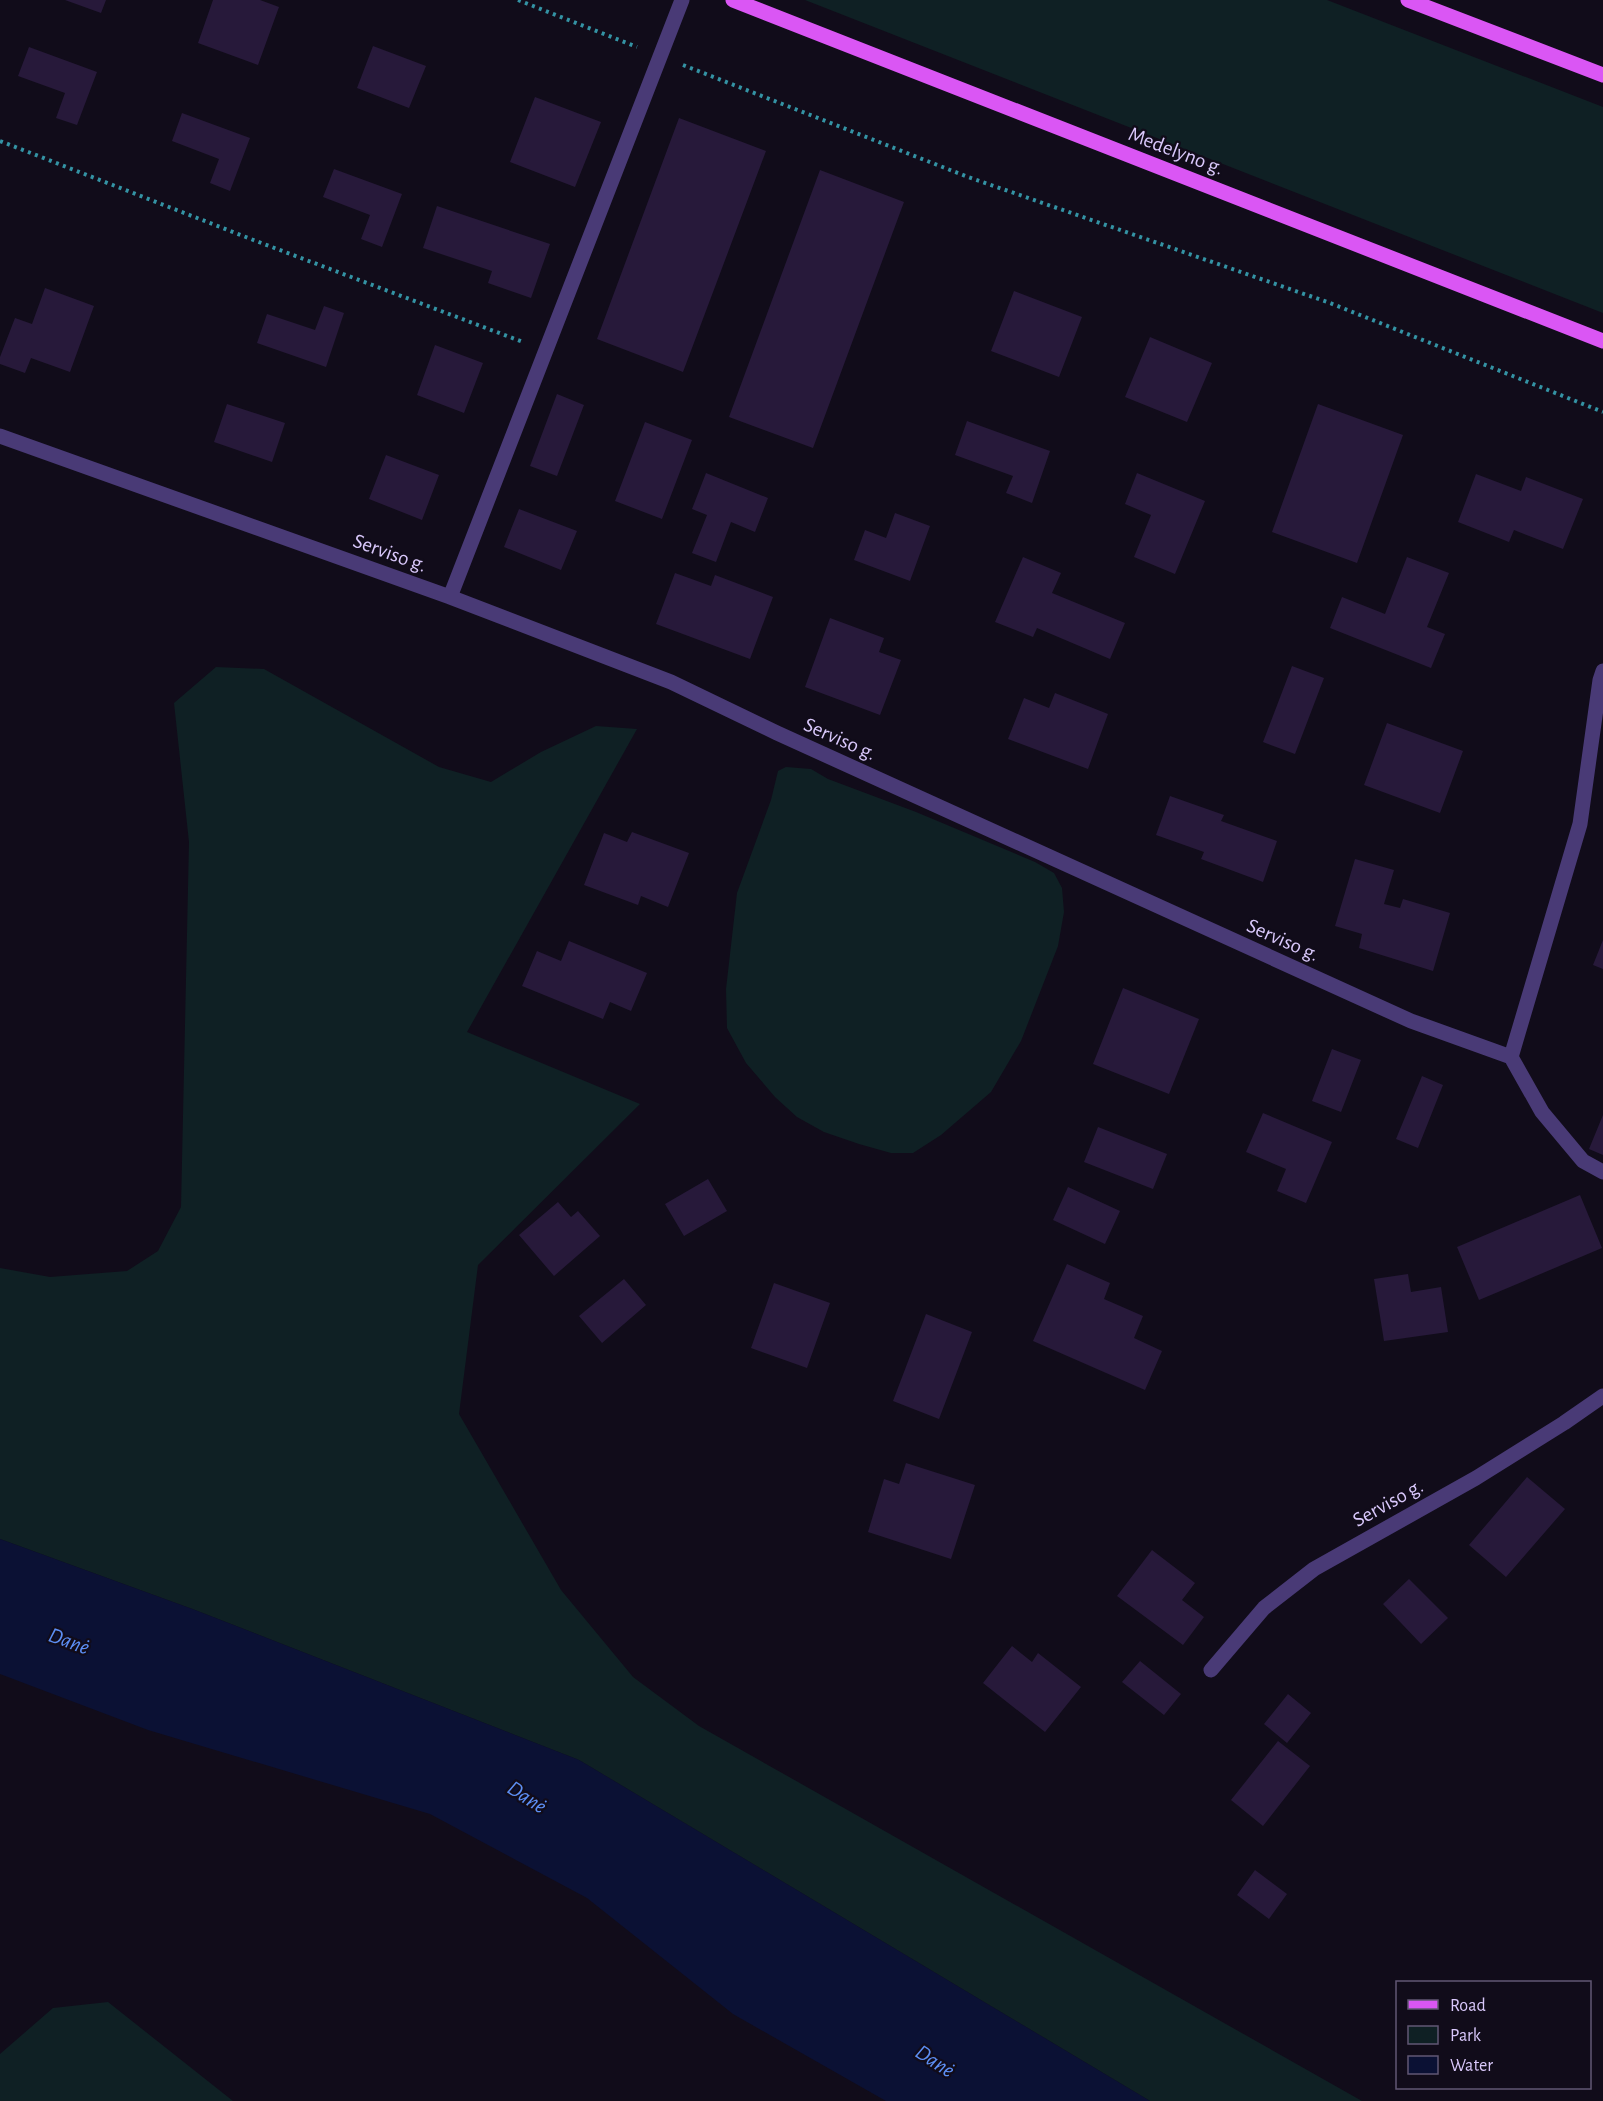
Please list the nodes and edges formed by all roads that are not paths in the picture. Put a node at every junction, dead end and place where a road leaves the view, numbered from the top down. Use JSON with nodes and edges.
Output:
{"nodes":[{"id":1,"x":682,"y":0,"type":"edge"},
{"id":2,"x":733,"y":0,"type":"edge"},
{"id":3,"x":1408,"y":0,"type":"edge"},
{"id":4,"x":1603,"y":75,"type":"edge"},
{"id":5,"x":1603,"y":341,"type":"edge"},
{"id":6,"x":0,"y":436,"type":"edge"},
{"id":7,"x":450,"y":597,"type":"junction"},
{"id":8,"x":1603,"y":671,"type":"edge"},
{"id":9,"x":1511,"y":1057,"type":"junction"},
{"id":10,"x":1603,"y":1172,"type":"edge"},
{"id":11,"x":1603,"y":1396,"type":"edge"},
{"id":12,"x":1211,"y":1670,"type":"dead end"}],
"edges":[{"from":1,"to":7,"type":"street"},
{"from":2,"to":5,"type":"main road","name":"Medelyno g."},
{"from":3,"to":4,"type":"main road"},
{"from":6,"to":7,"type":"street","name":"Serviso g."},
{"from":7,"to":9,"type":"street","name":"Serviso g."},
{"from":8,"to":9,"type":"street"},
{"from":9,"to":10,"type":"street"},
{"from":11,"to":12,"type":"street","name":"Serviso g."}]}
